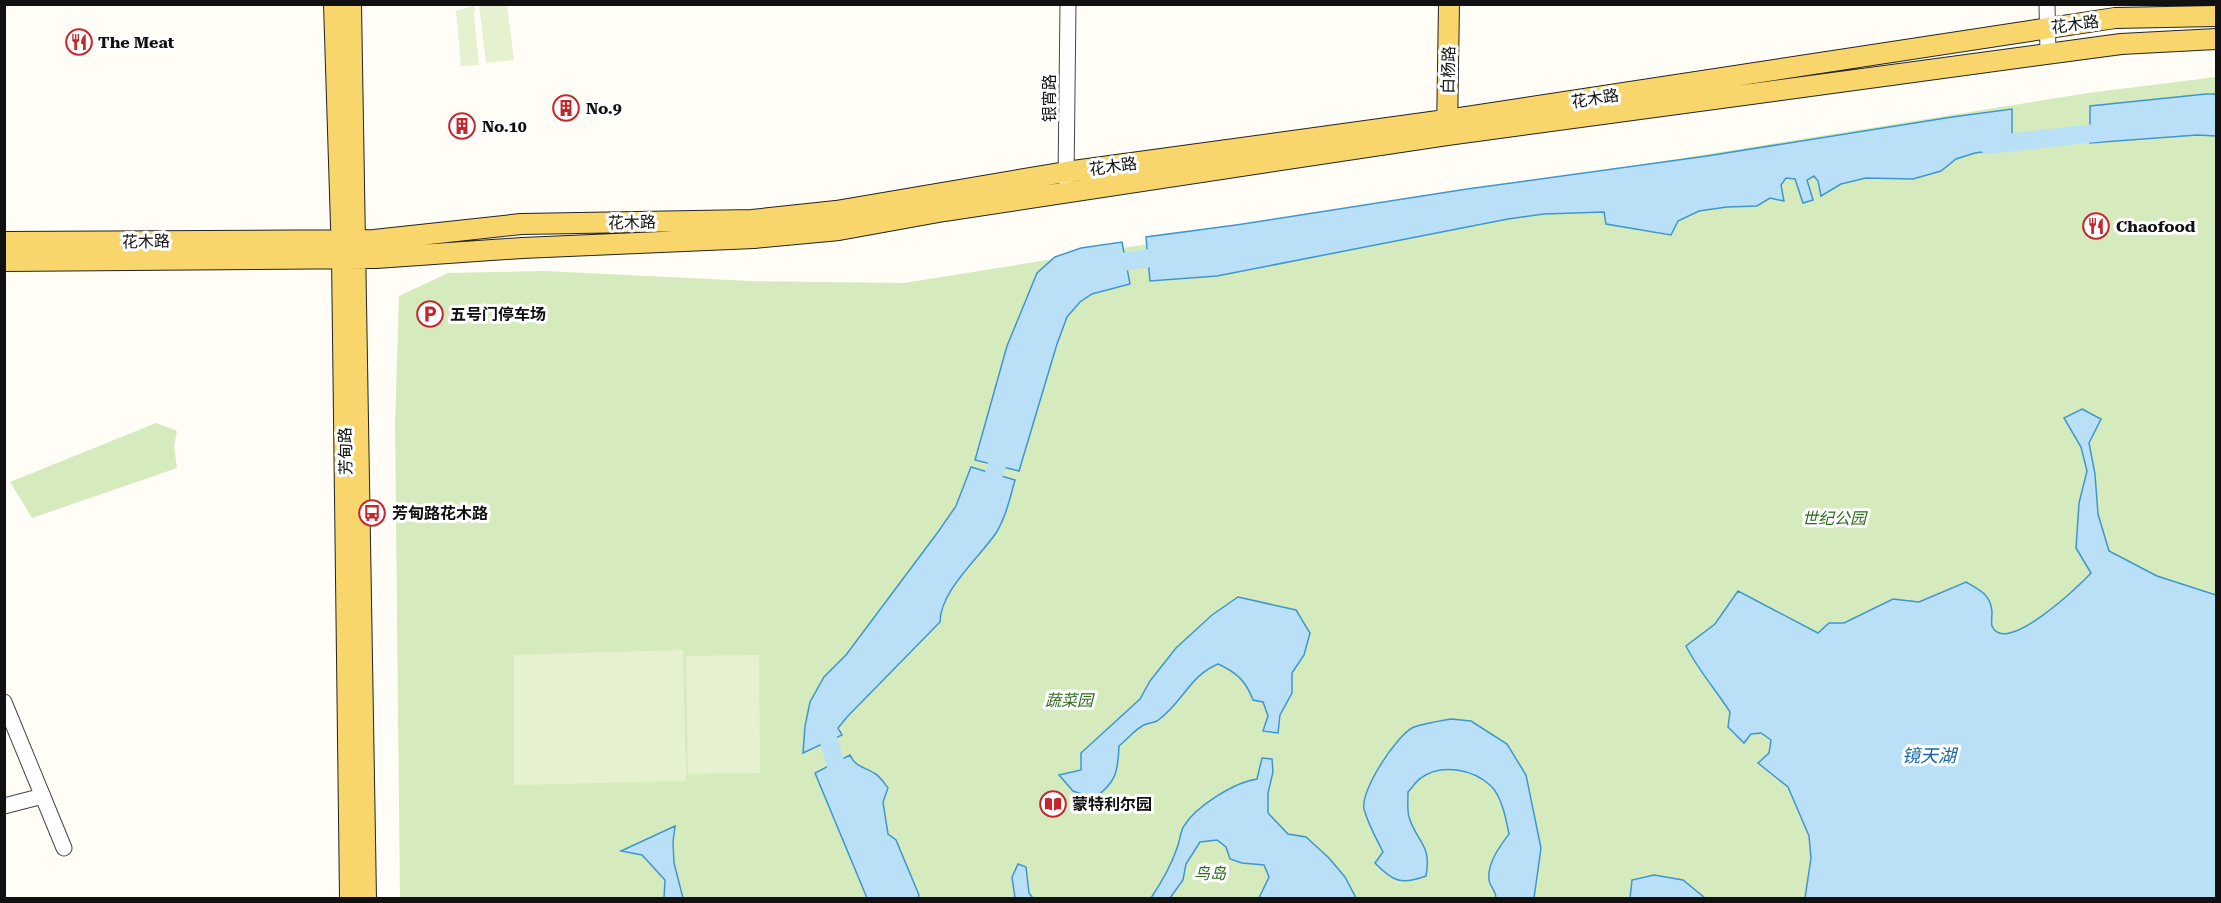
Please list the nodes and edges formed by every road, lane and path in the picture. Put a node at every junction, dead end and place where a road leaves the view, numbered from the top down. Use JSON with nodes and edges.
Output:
{"nodes":[{"id":1,"x":334,"y":4,"type":"edge"},
{"id":2,"x":351,"y":4,"type":"edge"},
{"id":3,"x":1068,"y":4,"type":"edge"},
{"id":4,"x":1449,"y":4,"type":"edge"},
{"id":5,"x":1461,"y":4,"type":"edge"},
{"id":6,"x":2048,"y":4,"type":"edge"},
{"id":7,"x":2217,"y":16,"type":"edge"},
{"id":8,"x":2048,"y":28,"type":"junction"},
{"id":9,"x":2217,"y":39,"type":"edge"},
{"id":10,"x":2048,"y":54,"type":"junction"},
{"id":11,"x":1454,"y":127,"type":"junction"},
{"id":12,"x":1066,"y":172,"type":"junction"},
{"id":13,"x":1066,"y":192,"type":"junction"},
{"id":14,"x":4,"y":242,"type":"edge"},
{"id":15,"x":349,"y":248,"type":"junction"},
{"id":16,"x":4,"y":261,"type":"edge"},
{"id":17,"x":4,"y":702,"type":"edge"},
{"id":18,"x":43,"y":796,"type":"junction"},
{"id":19,"x":4,"y":806,"type":"edge"},
{"id":20,"x":64,"y":848,"type":"dead end"},
{"id":21,"x":350,"y":898,"type":"edge"},
{"id":22,"x":366,"y":898,"type":"edge"}],
"edges":[{"from":1,"to":15,"type":"main road","name":"芳甸路"},
{"from":2,"to":15,"type":"main road","name":"芳甸路"},
{"from":3,"to":12,"type":"street","name":"银宵路"},
{"from":4,"to":11,"type":"main road","name":"白杨路"},
{"from":5,"to":11,"type":"main road","name":"白杨路"},
{"from":6,"to":8,"type":"street"},
{"from":7,"to":8,"type":"main road","name":"花木路"},
{"from":8,"to":10,"type":"street"},
{"from":8,"to":11,"type":"main road","name":"花木路"},
{"from":9,"to":10,"type":"main road","name":"花木路"},
{"from":10,"to":11,"type":"main road","name":"花木路"},
{"from":11,"to":12,"type":"main road","name":"花木路"},
{"from":11,"to":13,"type":"main road","name":"花木路"},
{"from":12,"to":13,"type":"street","name":"银宵路"},
{"from":12,"to":15,"type":"main road","name":"花木路"},
{"from":13,"to":15,"type":"main road","name":"花木路"},
{"from":14,"to":15,"type":"main road","name":"花木路"},
{"from":15,"to":16,"type":"main road","name":"花木路"},
{"from":15,"to":21,"type":"main road","name":"芳甸路"},
{"from":15,"to":22,"type":"main road","name":"芳甸路"},
{"from":17,"to":18,"type":"street"},
{"from":18,"to":19,"type":"street"},
{"from":18,"to":20,"type":"street"}]}
